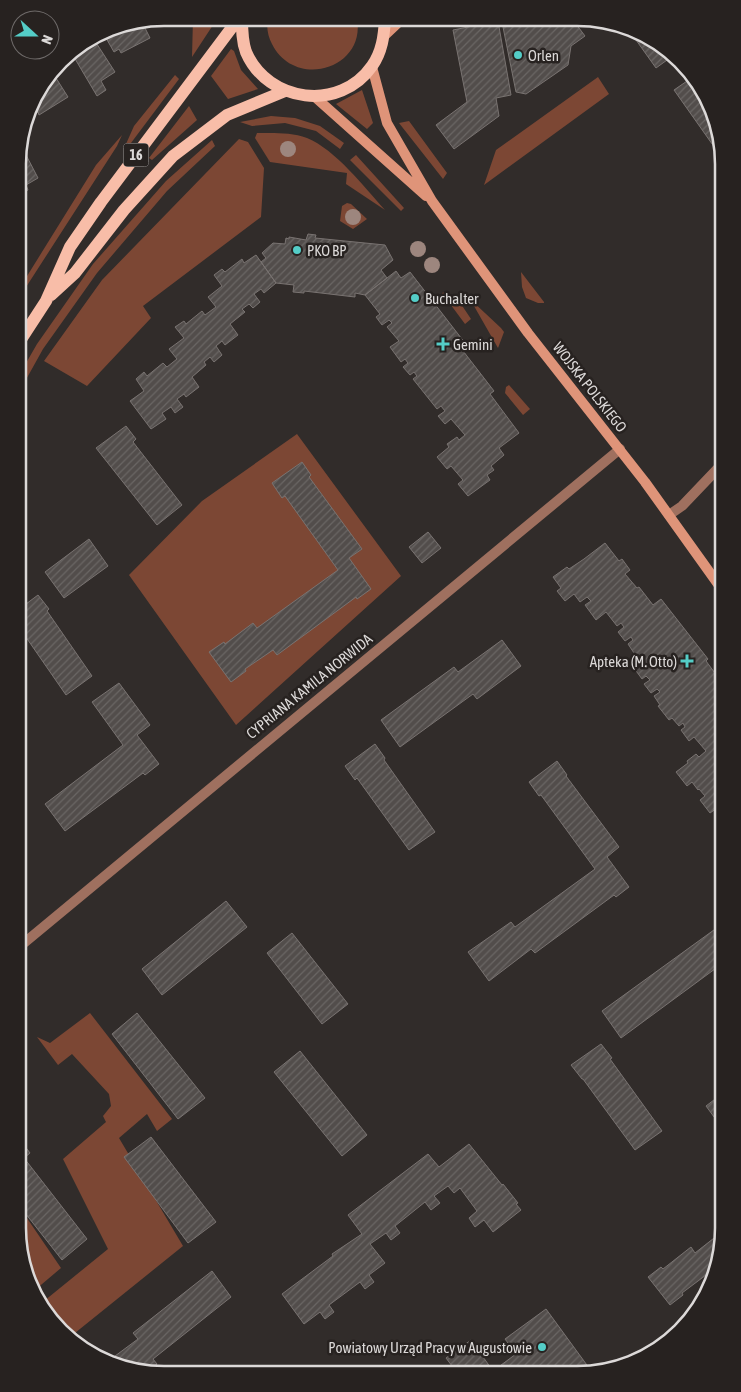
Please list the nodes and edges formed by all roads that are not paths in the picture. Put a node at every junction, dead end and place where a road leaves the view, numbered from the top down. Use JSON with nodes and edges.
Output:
{"nodes":[{"id":1,"x":235,"y":26,"type":"edge"},
{"id":2,"x":242,"y":26,"type":"edge"},
{"id":3,"x":385,"y":26,"type":"edge"},
{"id":4,"x":395,"y":26,"type":"edge"},
{"id":5,"x":384,"y":36,"type":"junction"},
{"id":6,"x":372,"y":66,"type":"junction"},
{"id":7,"x":285,"y":92,"type":"junction"},
{"id":8,"x":315,"y":97,"type":"junction"},
{"id":9,"x":432,"y":201,"type":"junction"},
{"id":10,"x":46,"y":300,"type":"junction"},
{"id":11,"x":26,"y":331,"type":"edge"},
{"id":12,"x":620,"y":449,"type":"junction"},
{"id":13,"x":715,"y":472,"type":"edge"},
{"id":14,"x":669,"y":515,"type":"junction"},
{"id":15,"x":715,"y":579,"type":"edge"},
{"id":16,"x":26,"y":941,"type":"edge"}],
"edges":[{"from":1,"to":10,"type":"main road","number":"16"},
{"from":2,"to":7,"type":"main road","number":"16"},
{"from":3,"to":5,"type":"main road","number":"16"},
{"from":4,"to":5,"type":"street"},
{"from":5,"to":6,"type":"main road","number":"16"},
{"from":6,"to":8,"type":"main road","number":"16"},
{"from":6,"to":9,"type":"street","name":"WOJSKA POLSKIEGO"},
{"from":7,"to":8,"type":"main road","number":"16"},
{"from":7,"to":10,"type":"main road","number":"16"},
{"from":8,"to":9,"type":"street","name":"WOJSKA POLSKIEGO"},
{"from":9,"to":12,"type":"street","name":"WOJSKA POLSKIEGO"},
{"from":10,"to":11,"type":"main road","number":"16"},
{"from":12,"to":14,"type":"street","name":"WOJSKA POLSKIEGO"},
{"from":12,"to":16,"type":"street","name":"CYPRIANA KAMILA NORWIDA"},
{"from":13,"to":14,"type":"street"},
{"from":14,"to":15,"type":"street","name":"WOJSKA POLSKIEGO"}]}
